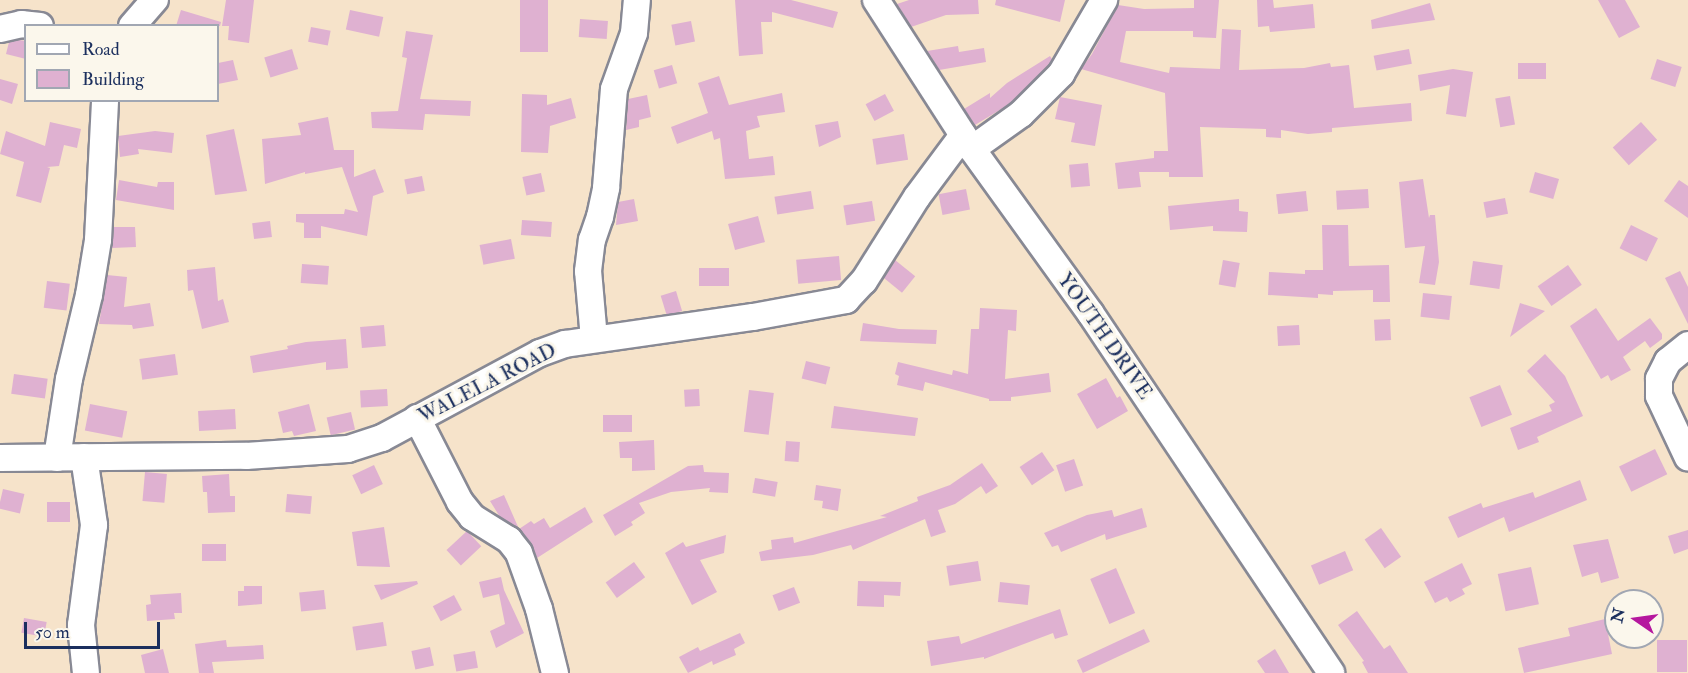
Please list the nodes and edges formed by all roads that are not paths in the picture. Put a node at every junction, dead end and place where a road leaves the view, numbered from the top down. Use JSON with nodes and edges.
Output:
{"nodes":[{"id":1,"x":155,"y":0,"type":"edge"},
{"id":2,"x":637,"y":0,"type":"edge"},
{"id":3,"x":876,"y":0,"type":"edge"},
{"id":4,"x":1104,"y":0,"type":"edge"},
{"id":5,"x":24,"y":24,"type":"edge"},
{"id":6,"x":134,"y":24,"type":"edge"},
{"id":7,"x":0,"y":29,"type":"edge"},
{"id":8,"x":105,"y":102,"type":"edge"},
{"id":9,"x":968,"y":142,"type":"junction"},
{"id":10,"x":594,"y":339,"type":"junction"},
{"id":11,"x":1688,"y":345,"type":"edge"},
{"id":12,"x":417,"y":418,"type":"junction"},
{"id":13,"x":84,"y":457,"type":"junction"},
{"id":14,"x":0,"y":458,"type":"edge"},
{"id":15,"x":57,"y":458,"type":"junction"},
{"id":16,"x":1688,"y":458,"type":"edge"},
{"id":17,"x":86,"y":673,"type":"edge"},
{"id":18,"x":555,"y":673,"type":"edge"},
{"id":19,"x":1331,"y":673,"type":"edge"}],
"edges":[{"from":1,"to":6,"type":"street"},
{"from":2,"to":10,"type":"street"},
{"from":3,"to":9,"type":"street","name":"YOUTH DRIVE"},
{"from":4,"to":9,"type":"street","name":"WALELA ROAD"},
{"from":5,"to":7,"type":"street"},
{"from":8,"to":15,"type":"street"},
{"from":9,"to":10,"type":"street","name":"WALELA ROAD"},
{"from":9,"to":19,"type":"street","name":"YOUTH DRIVE"},
{"from":10,"to":12,"type":"street","name":"WALELA ROAD"},
{"from":11,"to":16,"type":"street"},
{"from":12,"to":13,"type":"street","name":"WALELA ROAD"},
{"from":12,"to":18,"type":"street"},
{"from":13,"to":15,"type":"street","name":"WALELA ROAD"},
{"from":13,"to":17,"type":"street"},
{"from":14,"to":15,"type":"street","name":"WALELA ROAD"}]}
